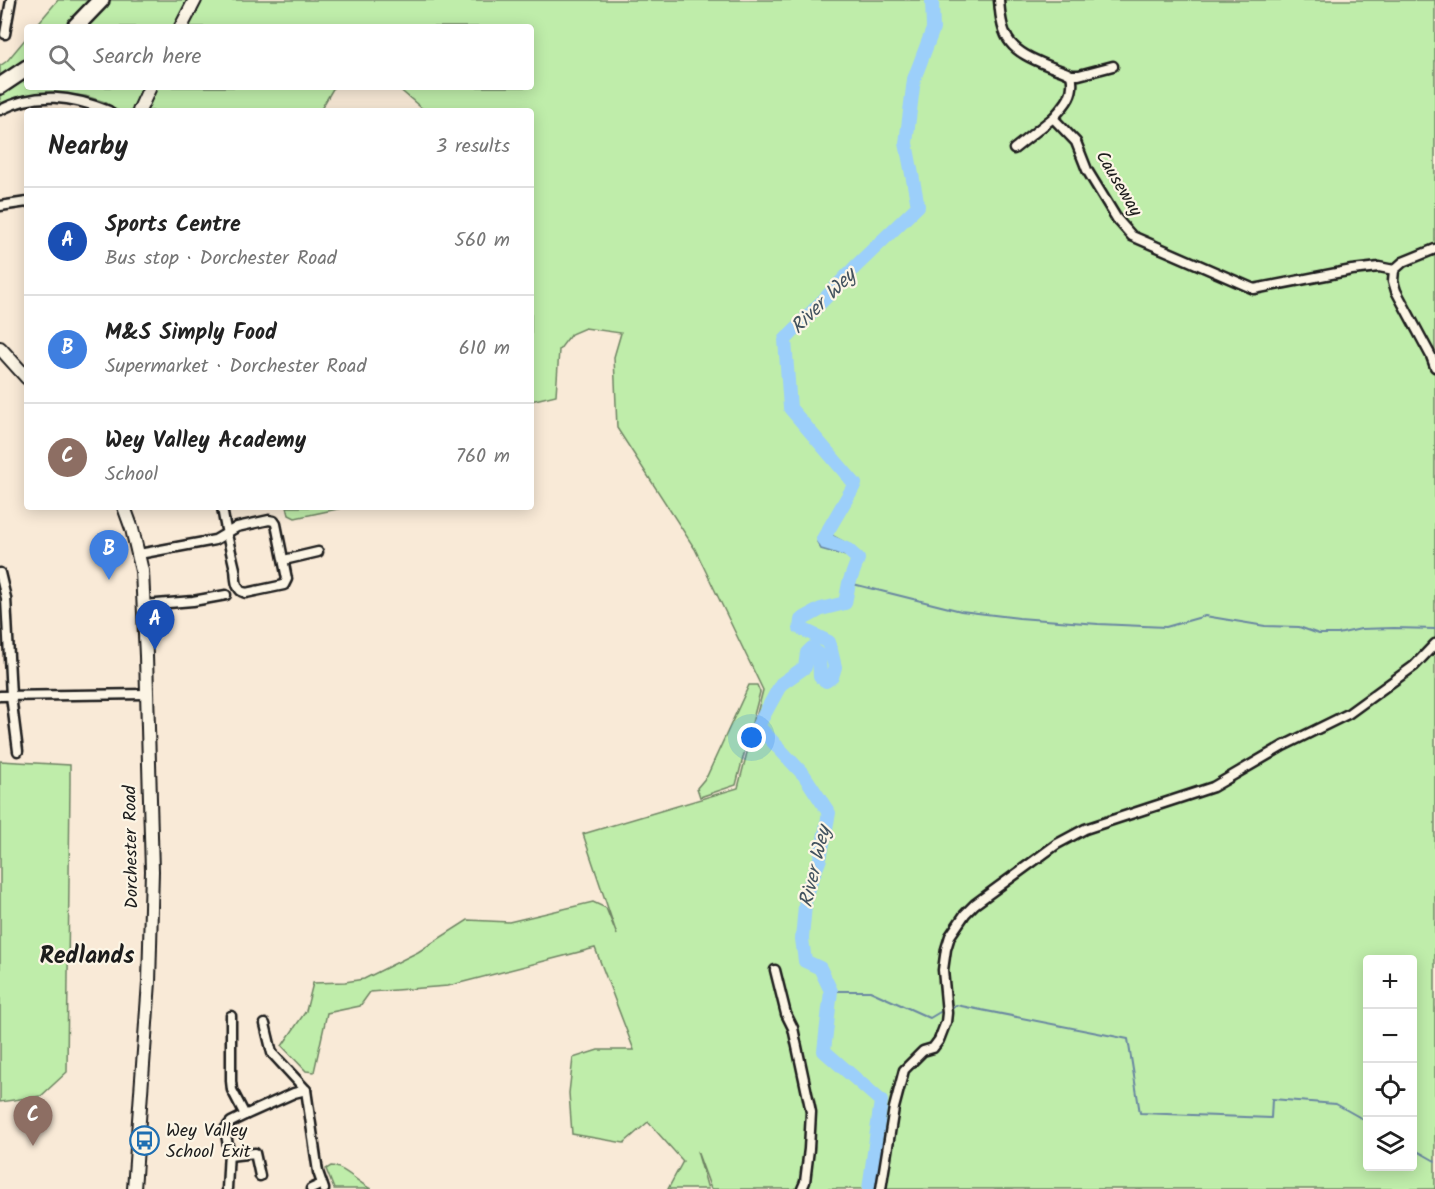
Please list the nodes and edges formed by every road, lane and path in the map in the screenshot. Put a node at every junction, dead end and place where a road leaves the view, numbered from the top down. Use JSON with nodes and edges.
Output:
{"nodes":[{"id":1,"x":11,"y":0,"type":"edge"},
{"id":2,"x":101,"y":0,"type":"edge"},
{"id":3,"x":195,"y":0,"type":"edge"},
{"id":4,"x":999,"y":0,"type":"edge"},
{"id":5,"x":78,"y":24,"type":"edge"},
{"id":6,"x":183,"y":24,"type":"edge"},
{"id":7,"x":4,"y":34,"type":"dead end"},
{"id":8,"x":1113,"y":66,"type":"dead end"},
{"id":9,"x":24,"y":70,"type":"edge"},
{"id":10,"x":1071,"y":75,"type":"junction"},
{"id":11,"x":0,"y":86,"type":"edge"},
{"id":12,"x":149,"y":90,"type":"edge"},
{"id":13,"x":102,"y":108,"type":"edge"},
{"id":14,"x":140,"y":108,"type":"edge"},
{"id":15,"x":0,"y":110,"type":"edge"},
{"id":16,"x":1053,"y":118,"type":"junction"},
{"id":17,"x":1014,"y":149,"type":"dead end"},
{"id":18,"x":24,"y":202,"type":"edge"},
{"id":19,"x":0,"y":206,"type":"edge"},
{"id":20,"x":1435,"y":249,"type":"edge"},
{"id":21,"x":1394,"y":270,"type":"junction"},
{"id":22,"x":0,"y":348,"type":"edge"},
{"id":23,"x":1435,"y":368,"type":"edge"},
{"id":24,"x":24,"y":375,"type":"edge"},
{"id":25,"x":125,"y":510,"type":"edge"},
{"id":26,"x":223,"y":510,"type":"edge"},
{"id":27,"x":227,"y":533,"type":"junction"},
{"id":28,"x":318,"y":552,"type":"dead end"},
{"id":29,"x":139,"y":554,"type":"junction"},
{"id":30,"x":284,"y":560,"type":"junction"},
{"id":31,"x":0,"y":573,"type":"edge"},
{"id":32,"x":226,"y":595,"type":"dead end"},
{"id":33,"x":144,"y":604,"type":"junction"},
{"id":34,"x":1435,"y":644,"type":"edge"},
{"id":35,"x":147,"y":694,"type":"junction"},
{"id":36,"x":0,"y":696,"type":"edge"},
{"id":37,"x":11,"y":696,"type":"junction"},
{"id":38,"x":18,"y":750,"type":"dead end"},
{"id":39,"x":775,"y":970,"type":"dead end"},
{"id":40,"x":231,"y":1017,"type":"dead end"},
{"id":41,"x":265,"y":1024,"type":"dead end"},
{"id":42,"x":306,"y":1090,"type":"junction"},
{"id":43,"x":245,"y":1115,"type":"junction"},
{"id":44,"x":229,"y":1156,"type":"junction"},
{"id":45,"x":260,"y":1176,"type":"dead end"},
{"id":46,"x":323,"y":1186,"type":"edge"},
{"id":47,"x":134,"y":1189,"type":"edge"},
{"id":48,"x":227,"y":1189,"type":"edge"},
{"id":49,"x":311,"y":1189,"type":"edge"},
{"id":50,"x":802,"y":1189,"type":"edge"},
{"id":51,"x":881,"y":1189,"type":"edge"}],
"edges":[{"from":1,"to":7,"type":"street"},
{"from":2,"to":5,"type":"highway"},
{"from":3,"to":6,"type":"main road"},
{"from":4,"to":10,"type":"street"},
{"from":8,"to":10,"type":"street"},
{"from":9,"to":11,"type":"highway"},
{"from":10,"to":16,"type":"street"},
{"from":12,"to":14,"type":"main road"},
{"from":13,"to":15,"type":"street"},
{"from":16,"to":17,"type":"street"},
{"from":16,"to":21,"type":"street","name":"Causeway"},
{"from":18,"to":19,"type":"street"},
{"from":20,"to":21,"type":"street"},
{"from":21,"to":23,"type":"street"},
{"from":22,"to":24,"type":"main road"},
{"from":25,"to":29,"type":"main road","name":"Dorchester Road"},
{"from":26,"to":27,"type":"street"},
{"from":27,"to":29,"type":"street"},
{"from":27,"to":30,"type":"street"},
{"from":27,"to":30,"type":"street"},
{"from":28,"to":30,"type":"street"},
{"from":29,"to":33,"type":"main road","name":"Dorchester Road"},
{"from":31,"to":37,"type":"street"},
{"from":32,"to":33,"type":"street"},
{"from":33,"to":35,"type":"main road","name":"Dorchester Road"},
{"from":34,"to":51,"type":"street"},
{"from":35,"to":37,"type":"street"},
{"from":35,"to":47,"type":"main road","name":"Dorchester Road"},
{"from":36,"to":37,"type":"street"},
{"from":37,"to":38,"type":"street"},
{"from":39,"to":50,"type":"street"},
{"from":40,"to":43,"type":"street"},
{"from":41,"to":42,"type":"street"},
{"from":42,"to":43,"type":"street"},
{"from":42,"to":46,"type":"street"},
{"from":43,"to":44,"type":"street"},
{"from":44,"to":45,"type":"street"},
{"from":44,"to":48,"type":"street"},
{"from":46,"to":49,"type":"street"}]}
